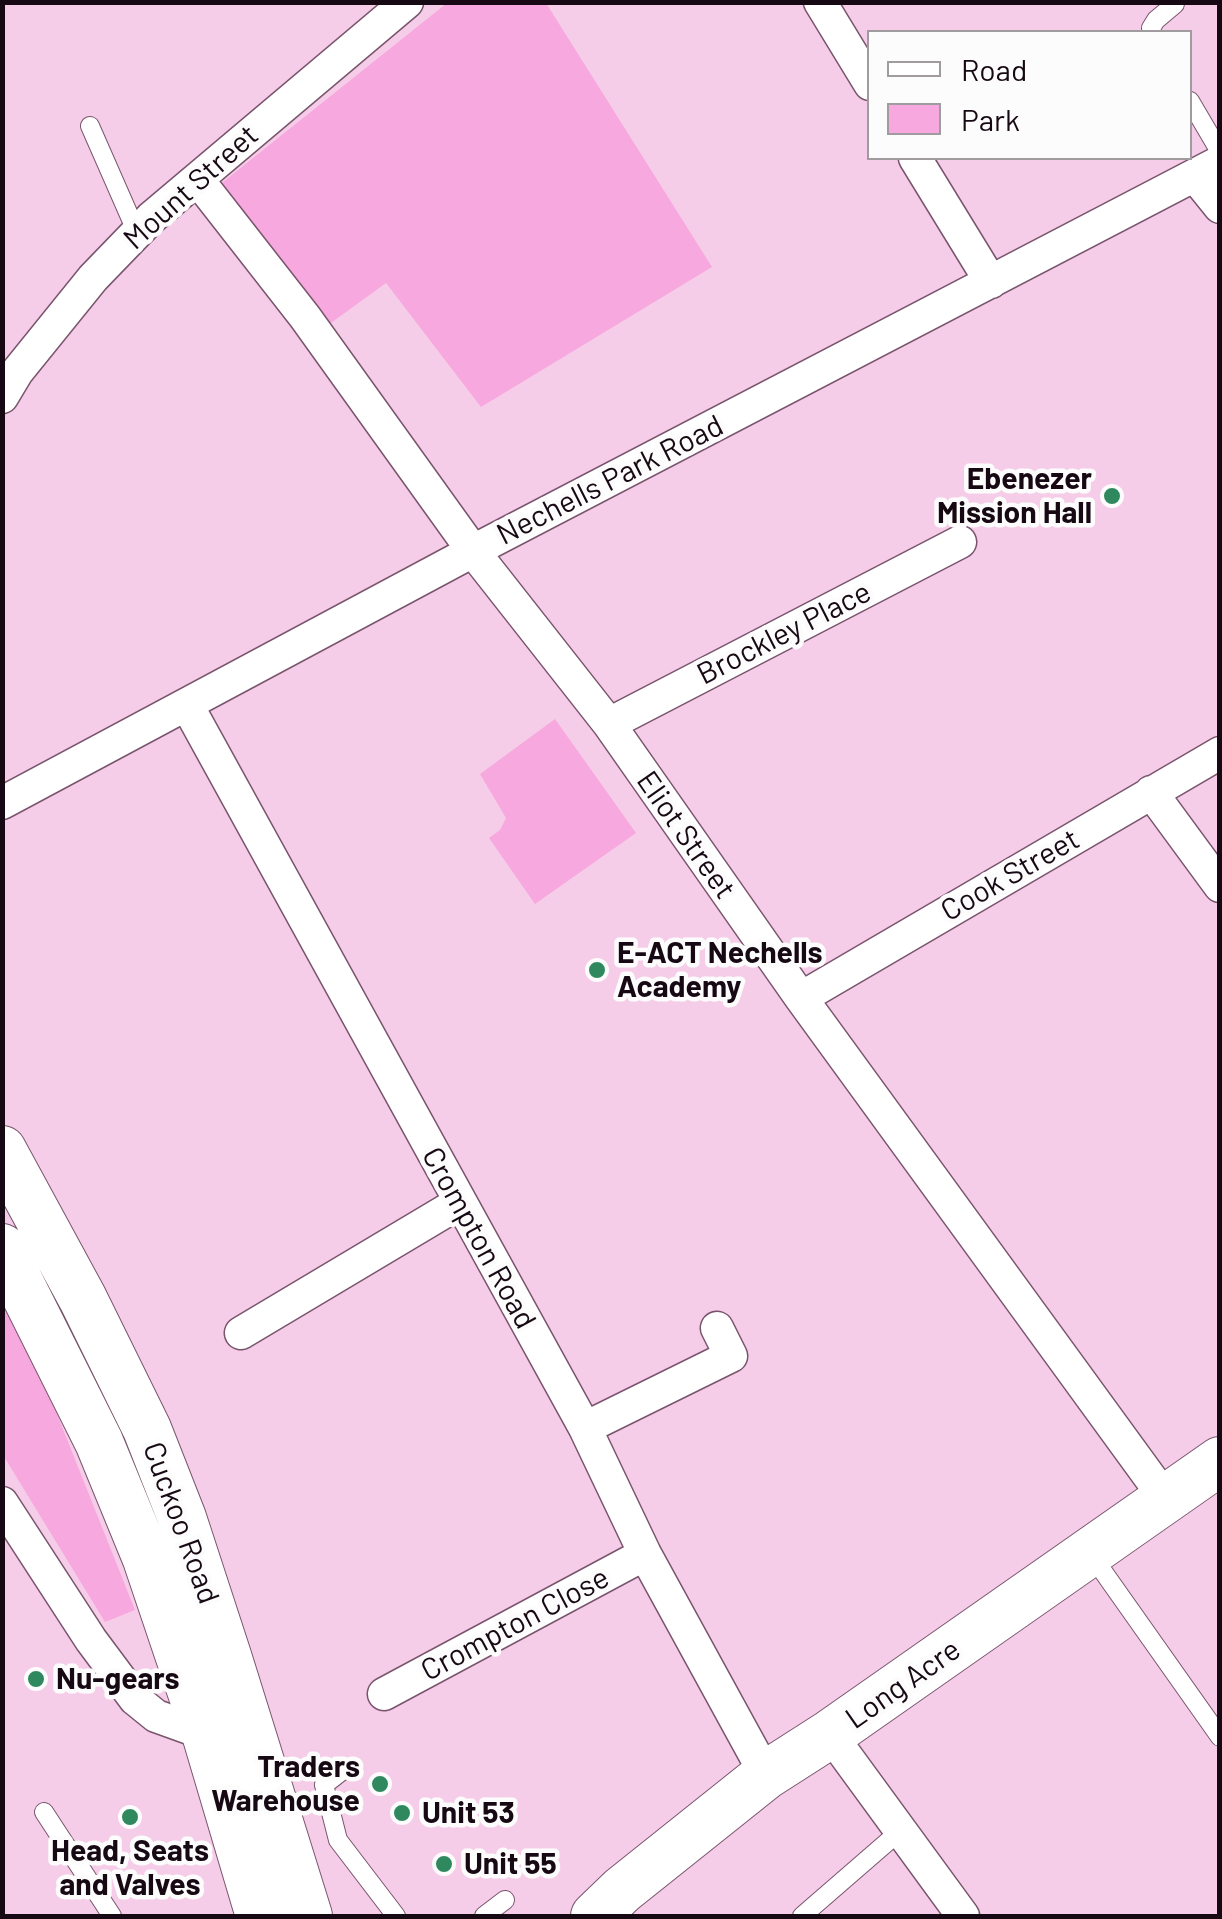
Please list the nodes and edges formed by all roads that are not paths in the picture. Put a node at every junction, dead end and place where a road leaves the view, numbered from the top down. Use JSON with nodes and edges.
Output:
{"nodes":[{"id":1,"x":407,"y":2,"type":"edge"},
{"id":2,"x":820,"y":2,"type":"edge"},
{"id":3,"x":1176,"y":4,"type":"edge"},
{"id":4,"x":1152,"y":30,"type":"edge"},
{"id":5,"x":867,"y":79,"type":"edge"},
{"id":6,"x":1192,"y":104,"type":"edge"},
{"id":7,"x":90,"y":126,"type":"dead end"},
{"id":8,"x":1220,"y":152,"type":"edge"},
{"id":9,"x":915,"y":160,"type":"edge"},
{"id":10,"x":1207,"y":169,"type":"edge"},
{"id":11,"x":198,"y":180,"type":"junction"},
{"id":12,"x":1220,"y":207,"type":"edge"},
{"id":13,"x":137,"y":233,"type":"junction"},
{"id":14,"x":991,"y":282,"type":"junction"},
{"id":15,"x":2,"y":398,"type":"edge"},
{"id":16,"x":960,"y":542,"type":"dead end"},
{"id":17,"x":473,"y":551,"type":"junction"},
{"id":18,"x":187,"y":705,"type":"junction"},
{"id":19,"x":608,"y":724,"type":"junction"},
{"id":20,"x":1220,"y":753,"type":"edge"},
{"id":21,"x":1151,"y":792,"type":"junction"},
{"id":22,"x":2,"y":803,"type":"edge"},
{"id":23,"x":1220,"y":886,"type":"edge"},
{"id":24,"x":800,"y":998,"type":"junction"},
{"id":25,"x":2,"y":1150,"type":"edge"},
{"id":26,"x":459,"y":1203,"type":"junction"},
{"id":27,"x":2,"y":1248,"type":"edge"},
{"id":28,"x":717,"y":1328,"type":"dead end"},
{"id":29,"x":241,"y":1333,"type":"dead end"},
{"id":30,"x":585,"y":1428,"type":"junction"},
{"id":31,"x":1220,"y":1461,"type":"edge"},
{"id":32,"x":1165,"y":1498,"type":"junction"},
{"id":33,"x":2,"y":1503,"type":"edge"},
{"id":34,"x":1090,"y":1552,"type":"junction"},
{"id":35,"x":646,"y":1554,"type":"junction"},
{"id":36,"x":384,"y":1694,"type":"dead end"},
{"id":37,"x":206,"y":1734,"type":"junction"},
{"id":38,"x":830,"y":1734,"type":"junction"},
{"id":39,"x":1220,"y":1737,"type":"edge"},
{"id":40,"x":342,"y":1771,"type":"dead end"},
{"id":41,"x":766,"y":1775,"type":"junction"},
{"id":42,"x":44,"y":1812,"type":"dead end"},
{"id":43,"x":900,"y":1831,"type":"junction"},
{"id":44,"x":505,"y":1900,"type":"dead end"},
{"id":45,"x":112,"y":1916,"type":"edge"},
{"id":46,"x":260,"y":1916,"type":"edge"},
{"id":47,"x":308,"y":1916,"type":"edge"},
{"id":48,"x":396,"y":1916,"type":"edge"},
{"id":49,"x":484,"y":1916,"type":"edge"},
{"id":50,"x":595,"y":1916,"type":"edge"},
{"id":51,"x":802,"y":1916,"type":"edge"},
{"id":52,"x":963,"y":1916,"type":"edge"}],
"edges":[{"from":1,"to":11,"type":"street","name":"Mount Street"},
{"from":2,"to":5,"type":"street"},
{"from":3,"to":4,"type":"lane"},
{"from":6,"to":8,"type":"lane"},
{"from":7,"to":13,"type":"lane"},
{"from":9,"to":14,"type":"street"},
{"from":10,"to":12,"type":"street"},
{"from":10,"to":14,"type":"street","name":"Nechells Park Road"},
{"from":11,"to":13,"type":"street","name":"Mount Street"},
{"from":11,"to":17,"type":"street","name":"Eliot Street"},
{"from":13,"to":15,"type":"street","name":"Mount Street"},
{"from":14,"to":17,"type":"street","name":"Nechells Park Road"},
{"from":16,"to":19,"type":"street","name":"Brockley Place"},
{"from":17,"to":18,"type":"street","name":"Nechells Park Road"},
{"from":17,"to":19,"type":"street","name":"Eliot Street"},
{"from":18,"to":22,"type":"street","name":"Nechells Park Road"},
{"from":18,"to":26,"type":"street","name":"Crompton Road"},
{"from":19,"to":24,"type":"street","name":"Eliot Street"},
{"from":20,"to":21,"type":"street","name":"Cook Street"},
{"from":21,"to":23,"type":"street"},
{"from":21,"to":24,"type":"street","name":"Cook Street"},
{"from":24,"to":32,"type":"street","name":"Eliot Street"},
{"from":25,"to":47,"type":"main road","name":"Cuckoo Road"},
{"from":26,"to":29,"type":"street"},
{"from":26,"to":30,"type":"street","name":"Crompton Road"},
{"from":27,"to":37,"type":"main road","name":"Cuckoo Road"},
{"from":28,"to":30,"type":"street"},
{"from":30,"to":35,"type":"street","name":"Crompton Road"},
{"from":31,"to":32,"type":"main road","name":"Long Acre"},
{"from":32,"to":34,"type":"main road","name":"Long Acre"},
{"from":33,"to":37,"type":"street"},
{"from":34,"to":38,"type":"main road","name":"Long Acre"},
{"from":34,"to":39,"type":"lane"},
{"from":35,"to":36,"type":"street","name":"Crompton Close"},
{"from":35,"to":41,"type":"street","name":"Crompton Road"},
{"from":37,"to":46,"type":"main road","name":"Cuckoo Road"},
{"from":38,"to":41,"type":"main road","name":"Long Acre"},
{"from":38,"to":43,"type":"street"},
{"from":40,"to":48,"type":"lane"},
{"from":41,"to":50,"type":"main road","name":"Long Acre"},
{"from":42,"to":45,"type":"lane"},
{"from":43,"to":51,"type":"lane"},
{"from":43,"to":52,"type":"street"},
{"from":44,"to":49,"type":"lane"}]}
